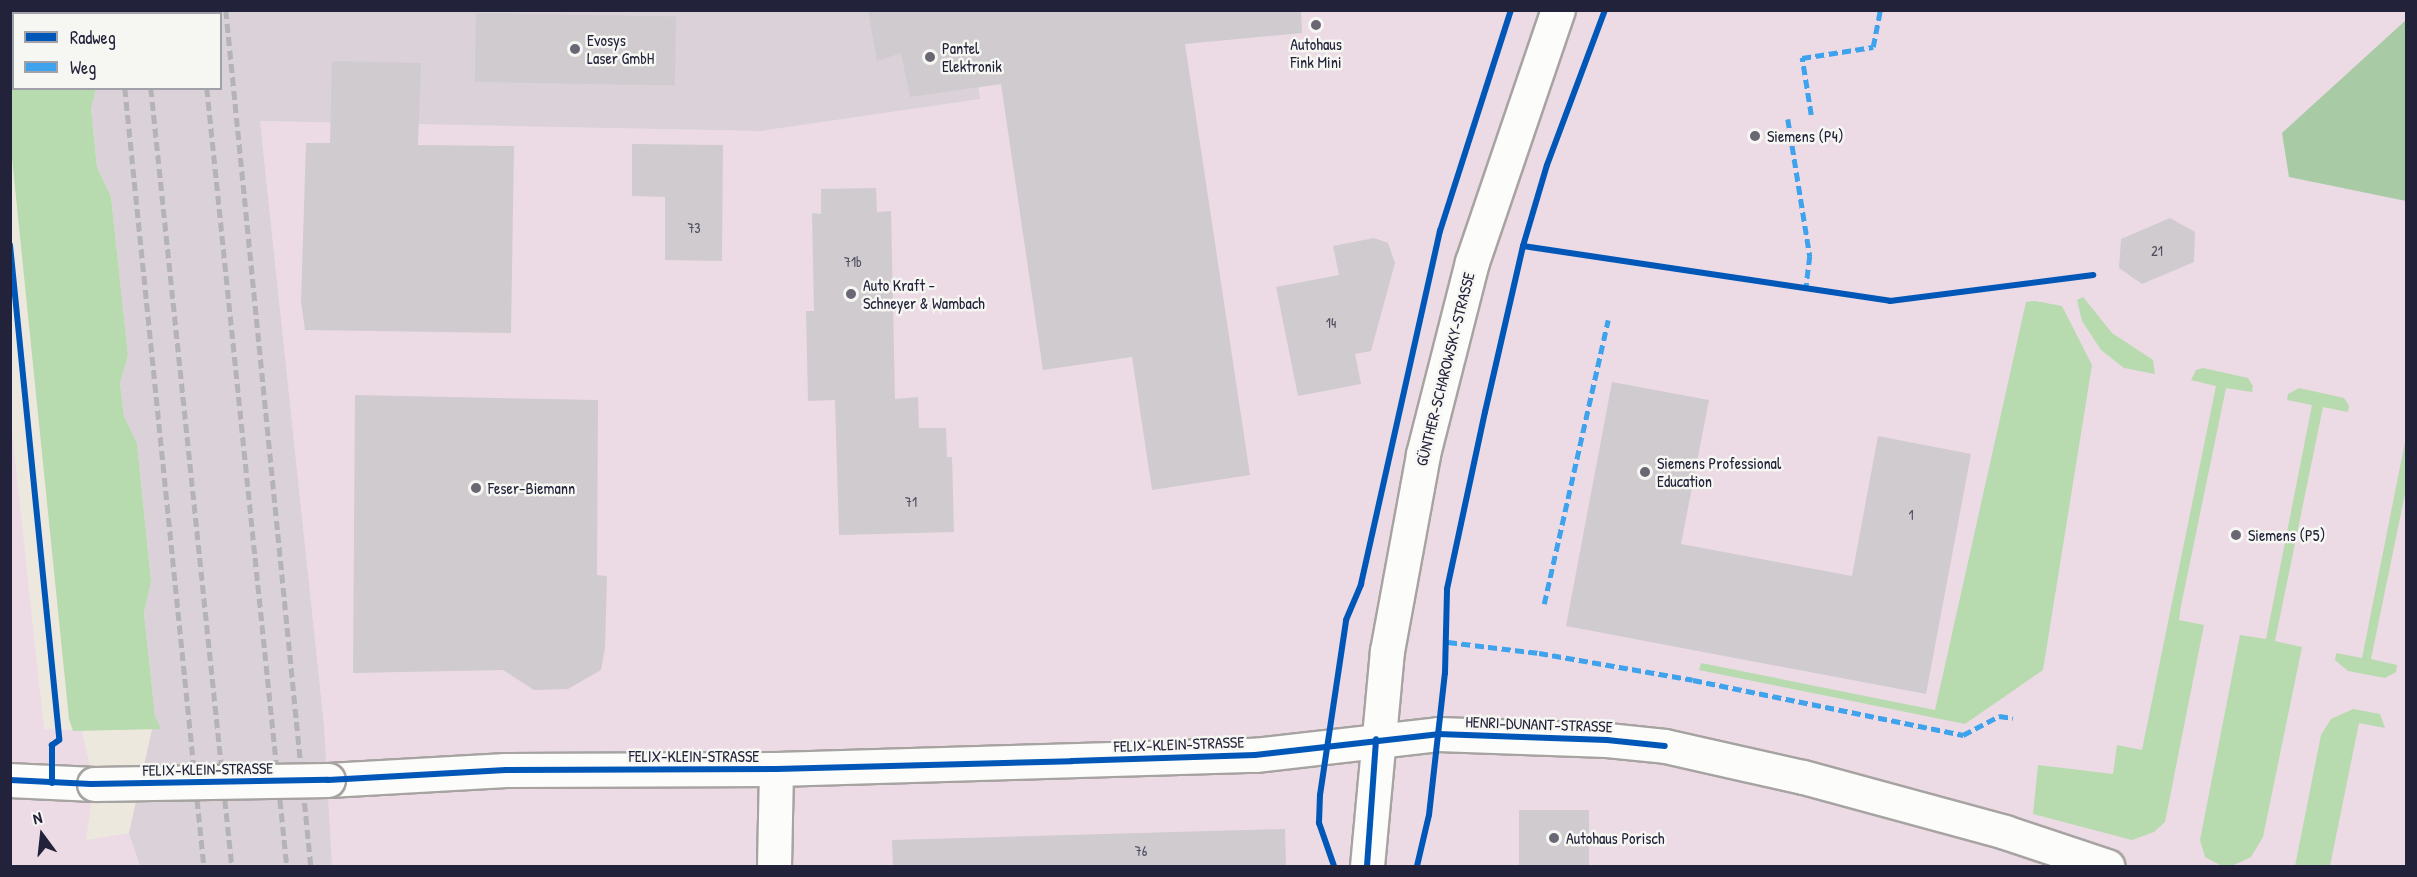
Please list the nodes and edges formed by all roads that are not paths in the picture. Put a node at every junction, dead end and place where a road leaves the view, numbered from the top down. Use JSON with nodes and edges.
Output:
{"nodes":[{"id":1,"x":1558,"y":10,"type":"edge"},
{"id":2,"x":1376,"y":739,"type":"junction"},
{"id":3,"x":776,"y":769,"type":"junction"},
{"id":4,"x":10,"y":780,"type":"edge"},
{"id":5,"x":774,"y":867,"type":"edge"},
{"id":6,"x":1366,"y":867,"type":"edge"},
{"id":7,"x":2107,"y":867,"type":"edge"}],
"edges":[{"from":1,"to":2,"type":"street","name":"GÜNTHER-SCHAROWSKY-STRASSE"},
{"from":2,"to":3,"type":"street","name":"FELIX-KLEIN-STRASSE"},
{"from":2,"to":6,"type":"street","name":"GÜNTHER-SCHAROWSKY-STRASSE"},
{"from":2,"to":7,"type":"street","name":"HENRI-DUNANT-STRASSE"},
{"from":3,"to":4,"type":"street","name":"FELIX-KLEIN-STRASSE","bridge":true},
{"from":3,"to":5,"type":"street"}]}
